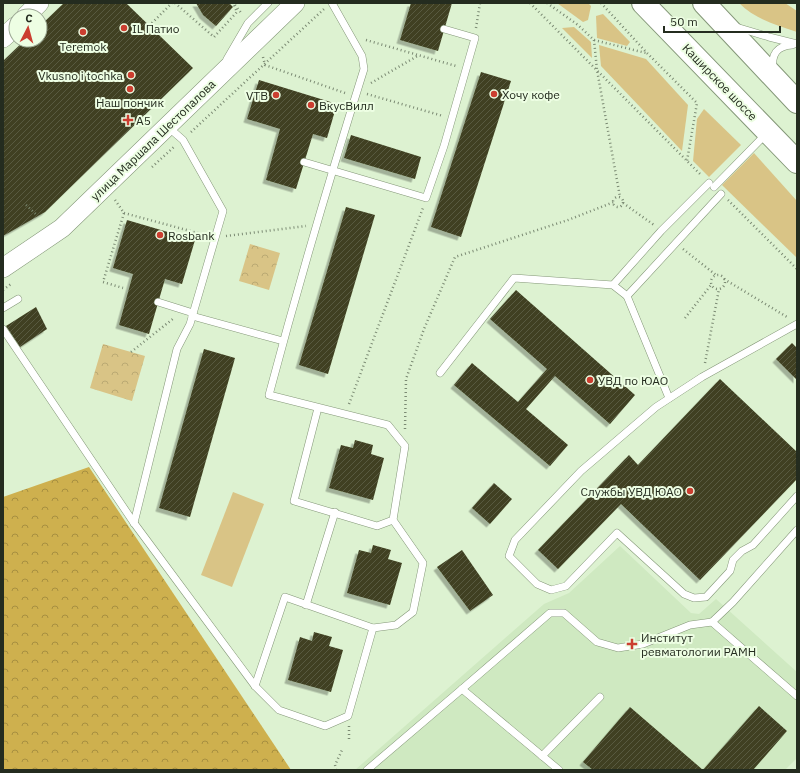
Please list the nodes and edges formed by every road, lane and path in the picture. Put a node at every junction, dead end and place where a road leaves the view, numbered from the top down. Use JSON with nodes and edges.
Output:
{"nodes":[{"id":1,"x":172,"y":3,"type":"edge"},
{"id":2,"x":175,"y":3,"type":"edge"},
{"id":3,"x":233,"y":3,"type":"edge"},
{"id":4,"x":268,"y":3,"type":"edge"},
{"id":5,"x":295,"y":3,"type":"edge"},
{"id":6,"x":332,"y":3,"type":"edge"},
{"id":7,"x":480,"y":3,"type":"edge"},
{"id":8,"x":530,"y":3,"type":"edge"},
{"id":9,"x":547,"y":3,"type":"edge"},
{"id":10,"x":601,"y":3,"type":"edge"},
{"id":11,"x":643,"y":3,"type":"edge"},
{"id":12,"x":704,"y":3,"type":"edge"},
{"id":13,"x":245,"y":17,"type":"dead end"},
{"id":14,"x":723,"y":23,"type":"junction"},
{"id":15,"x":149,"y":26,"type":"dead end"},
{"id":16,"x":444,"y":29,"type":"dead end"},
{"id":17,"x":351,"y":36,"type":"junction"},
{"id":18,"x":475,"y":38,"type":"junction"},
{"id":19,"x":594,"y":40,"type":"junction"},
{"id":20,"x":797,"y":44,"type":"edge"},
{"id":21,"x":262,"y":52,"type":"dead end"},
{"id":22,"x":647,"y":53,"type":"junction"},
{"id":23,"x":419,"y":55,"type":"junction"},
{"id":24,"x":466,"y":68,"type":"junction"},
{"id":25,"x":597,"y":70,"type":"junction"},
{"id":26,"x":775,"y":78,"type":"junction"},
{"id":27,"x":211,"y":84,"type":"junction"},
{"id":28,"x":356,"y":94,"type":"junction"},
{"id":29,"x":797,"y":97,"type":"edge"},
{"id":30,"x":797,"y":102,"type":"edge"},
{"id":31,"x":452,"y":119,"type":"junction"},
{"id":32,"x":167,"y":126,"type":"junction"},
{"id":33,"x":768,"y":132,"type":"junction"},
{"id":34,"x":687,"y":161,"type":"junction"},
{"id":35,"x":304,"y":162,"type":"dead end"},
{"id":36,"x":797,"y":162,"type":"edge"},
{"id":37,"x":332,"y":170,"type":"junction"},
{"id":38,"x":712,"y":185,"type":"junction"},
{"id":39,"x":721,"y":194,"type":"joint"},
{"id":40,"x":620,"y":197,"type":"junction"},
{"id":41,"x":426,"y":198,"type":"junction"},
{"id":42,"x":114,"y":200,"type":"dead end"},
{"id":43,"x":614,"y":202,"type":"junction"},
{"id":44,"x":623,"y":203,"type":"junction"},
{"id":45,"x":26,"y":205,"type":"dead end"},
{"id":46,"x":124,"y":213,"type":"junction"},
{"id":47,"x":38,"y":216,"type":"dead end"},
{"id":48,"x":317,"y":225,"type":"junction"},
{"id":49,"x":654,"y":225,"type":"dead end"},
{"id":50,"x":215,"y":238,"type":"junction"},
{"id":51,"x":681,"y":248,"type":"dead end"},
{"id":52,"x":3,"y":268,"type":"edge"},
{"id":53,"x":797,"y":269,"type":"edge"},
{"id":54,"x":716,"y":274,"type":"junction"},
{"id":55,"x":724,"y":279,"type":"junction"},
{"id":56,"x":613,"y":285,"type":"junction"},
{"id":57,"x":711,"y":285,"type":"junction"},
{"id":58,"x":123,"y":288,"type":"dead end"},
{"id":59,"x":719,"y":288,"type":"junction"},
{"id":60,"x":627,"y":296,"type":"junction"},
{"id":61,"x":18,"y":299,"type":"dead end"},
{"id":62,"x":158,"y":302,"type":"dead end"},
{"id":63,"x":3,"y":308,"type":"edge"},
{"id":64,"x":184,"y":310,"type":"junction"},
{"id":65,"x":193,"y":314,"type":"junction"},
{"id":66,"x":685,"y":318,"type":"dead end"},
{"id":67,"x":790,"y":320,"type":"dead end"},
{"id":68,"x":797,"y":324,"type":"edge"},
{"id":69,"x":3,"y":329,"type":"edge"},
{"id":70,"x":284,"y":341,"type":"junction"},
{"id":71,"x":131,"y":352,"type":"dead end"},
{"id":72,"x":440,"y":373,"type":"dead end"},
{"id":73,"x":702,"y":377,"type":"junction"},
{"id":74,"x":669,"y":398,"type":"junction"},
{"id":75,"x":318,"y":408,"type":"junction"},
{"id":76,"x":345,"y":414,"type":"junction"},
{"id":77,"x":405,"y":446,"type":"junction"},
{"id":78,"x":797,"y":496,"type":"edge"},
{"id":79,"x":335,"y":512,"type":"junction"},
{"id":80,"x":393,"y":520,"type":"junction"},
{"id":81,"x":134,"y":523,"type":"junction"},
{"id":82,"x":797,"y":530,"type":"edge"},
{"id":83,"x":306,"y":605,"type":"junction"},
{"id":84,"x":712,"y":622,"type":"junction"},
{"id":85,"x":373,"y":628,"type":"junction"},
{"id":86,"x":255,"y":686,"type":"junction"},
{"id":87,"x":462,"y":689,"type":"junction"},
{"id":88,"x":797,"y":696,"type":"edge"},
{"id":89,"x":600,"y":697,"type":"dead end"},
{"id":90,"x":343,"y":748,"type":"dead end"},
{"id":91,"x":542,"y":756,"type":"junction"},
{"id":92,"x":336,"y":770,"type":"edge"},
{"id":93,"x":367,"y":770,"type":"edge"},
{"id":94,"x":559,"y":770,"type":"edge"}],
"edges":[{"from":1,"to":15,"type":"path"},
{"from":2,"to":3,"type":"path"},
{"from":3,"to":13,"type":"path"},
{"from":4,"to":27,"type":"lane"},
{"from":5,"to":27,"type":"street","name":"улица Маршала Шестопалова"},
{"from":6,"to":17,"type":"lane"},
{"from":7,"to":18,"type":"path"},
{"from":8,"to":25,"type":"path"},
{"from":9,"to":19,"type":"path"},
{"from":10,"to":22,"type":"path"},
{"from":11,"to":33,"type":"main road","name":"Каширское шоссе"},
{"from":12,"to":14,"type":"main road"},
{"from":14,"to":20,"type":"lane"},
{"from":14,"to":26,"type":"main road"},
{"from":16,"to":18,"type":"lane"},
{"from":17,"to":23,"type":"path"},
{"from":17,"to":28,"type":"lane"},
{"from":18,"to":24,"type":"lane"},
{"from":19,"to":22,"type":"path"},
{"from":19,"to":25,"type":"path"},
{"from":20,"to":26,"type":"lane"},
{"from":21,"to":28,"type":"path"},
{"from":22,"to":34,"type":"path"},
{"from":23,"to":24,"type":"path"},
{"from":23,"to":28,"type":"path"},
{"from":24,"to":31,"type":"lane"},
{"from":25,"to":34,"type":"path"},
{"from":25,"to":40,"type":"path"},
{"from":26,"to":29,"type":"main road"},
{"from":26,"to":30,"type":"main road"},
{"from":27,"to":32,"type":"street","name":"улица Маршала Шестопалова"},
{"from":28,"to":31,"type":"path"},
{"from":28,"to":37,"type":"lane"},
{"from":31,"to":41,"type":"lane"},
{"from":32,"to":50,"type":"lane"},
{"from":32,"to":52,"type":"street","name":"улица Маршала Шестопалова"},
{"from":33,"to":36,"type":"main road","name":"Каширское шоссе"},
{"from":33,"to":38,"type":"lane"},
{"from":34,"to":38,"type":"path"},
{"from":35,"to":37,"type":"lane"},
{"from":37,"to":41,"type":"lane"},
{"from":37,"to":48,"type":"lane"},
{"from":38,"to":56,"type":"lane"},
{"from":39,"to":53,"type":"path"},
{"from":39,"to":60,"type":"lane"},
{"from":40,"to":43,"type":"path"},
{"from":40,"to":44,"type":"path"},
{"from":41,"to":76,"type":"path"},
{"from":42,"to":46,"type":"path"},
{"from":43,"to":44,"type":"path"},
{"from":43,"to":77,"type":"path"},
{"from":44,"to":49,"type":"path"},
{"from":45,"to":47,"type":"path"},
{"from":46,"to":50,"type":"path"},
{"from":46,"to":58,"type":"path"},
{"from":48,"to":50,"type":"path"},
{"from":48,"to":70,"type":"lane"},
{"from":50,"to":65,"type":"lane"},
{"from":51,"to":54,"type":"path"},
{"from":54,"to":55,"type":"path"},
{"from":54,"to":57,"type":"path"},
{"from":55,"to":59,"type":"path"},
{"from":55,"to":67,"type":"path"},
{"from":56,"to":60,"type":"lane"},
{"from":56,"to":72,"type":"lane"},
{"from":57,"to":59,"type":"path"},
{"from":57,"to":66,"type":"path"},
{"from":59,"to":73,"type":"path"},
{"from":60,"to":74,"type":"lane"},
{"from":61,"to":63,"type":"lane"},
{"from":62,"to":64,"type":"lane"},
{"from":64,"to":65,"type":"lane"},
{"from":64,"to":71,"type":"path"},
{"from":65,"to":70,"type":"lane"},
{"from":65,"to":81,"type":"lane"},
{"from":68,"to":73,"type":"lane"},
{"from":69,"to":81,"type":"lane"},
{"from":70,"to":75,"type":"lane"},
{"from":73,"to":74,"type":"lane"},
{"from":74,"to":78,"type":"lane"},
{"from":75,"to":76,"type":"lane"},
{"from":75,"to":79,"type":"lane"},
{"from":76,"to":77,"type":"lane"},
{"from":77,"to":80,"type":"lane"},
{"from":79,"to":80,"type":"lane"},
{"from":79,"to":83,"type":"lane"},
{"from":80,"to":85,"type":"lane"},
{"from":81,"to":86,"type":"lane"},
{"from":82,"to":84,"type":"lane"},
{"from":83,"to":85,"type":"lane"},
{"from":83,"to":86,"type":"lane"},
{"from":84,"to":87,"type":"lane"},
{"from":84,"to":88,"type":"lane"},
{"from":85,"to":86,"type":"lane"},
{"from":87,"to":91,"type":"lane"},
{"from":87,"to":93,"type":"lane"},
{"from":89,"to":91,"type":"lane"},
{"from":90,"to":92,"type":"path"},
{"from":91,"to":94,"type":"lane"}]}
